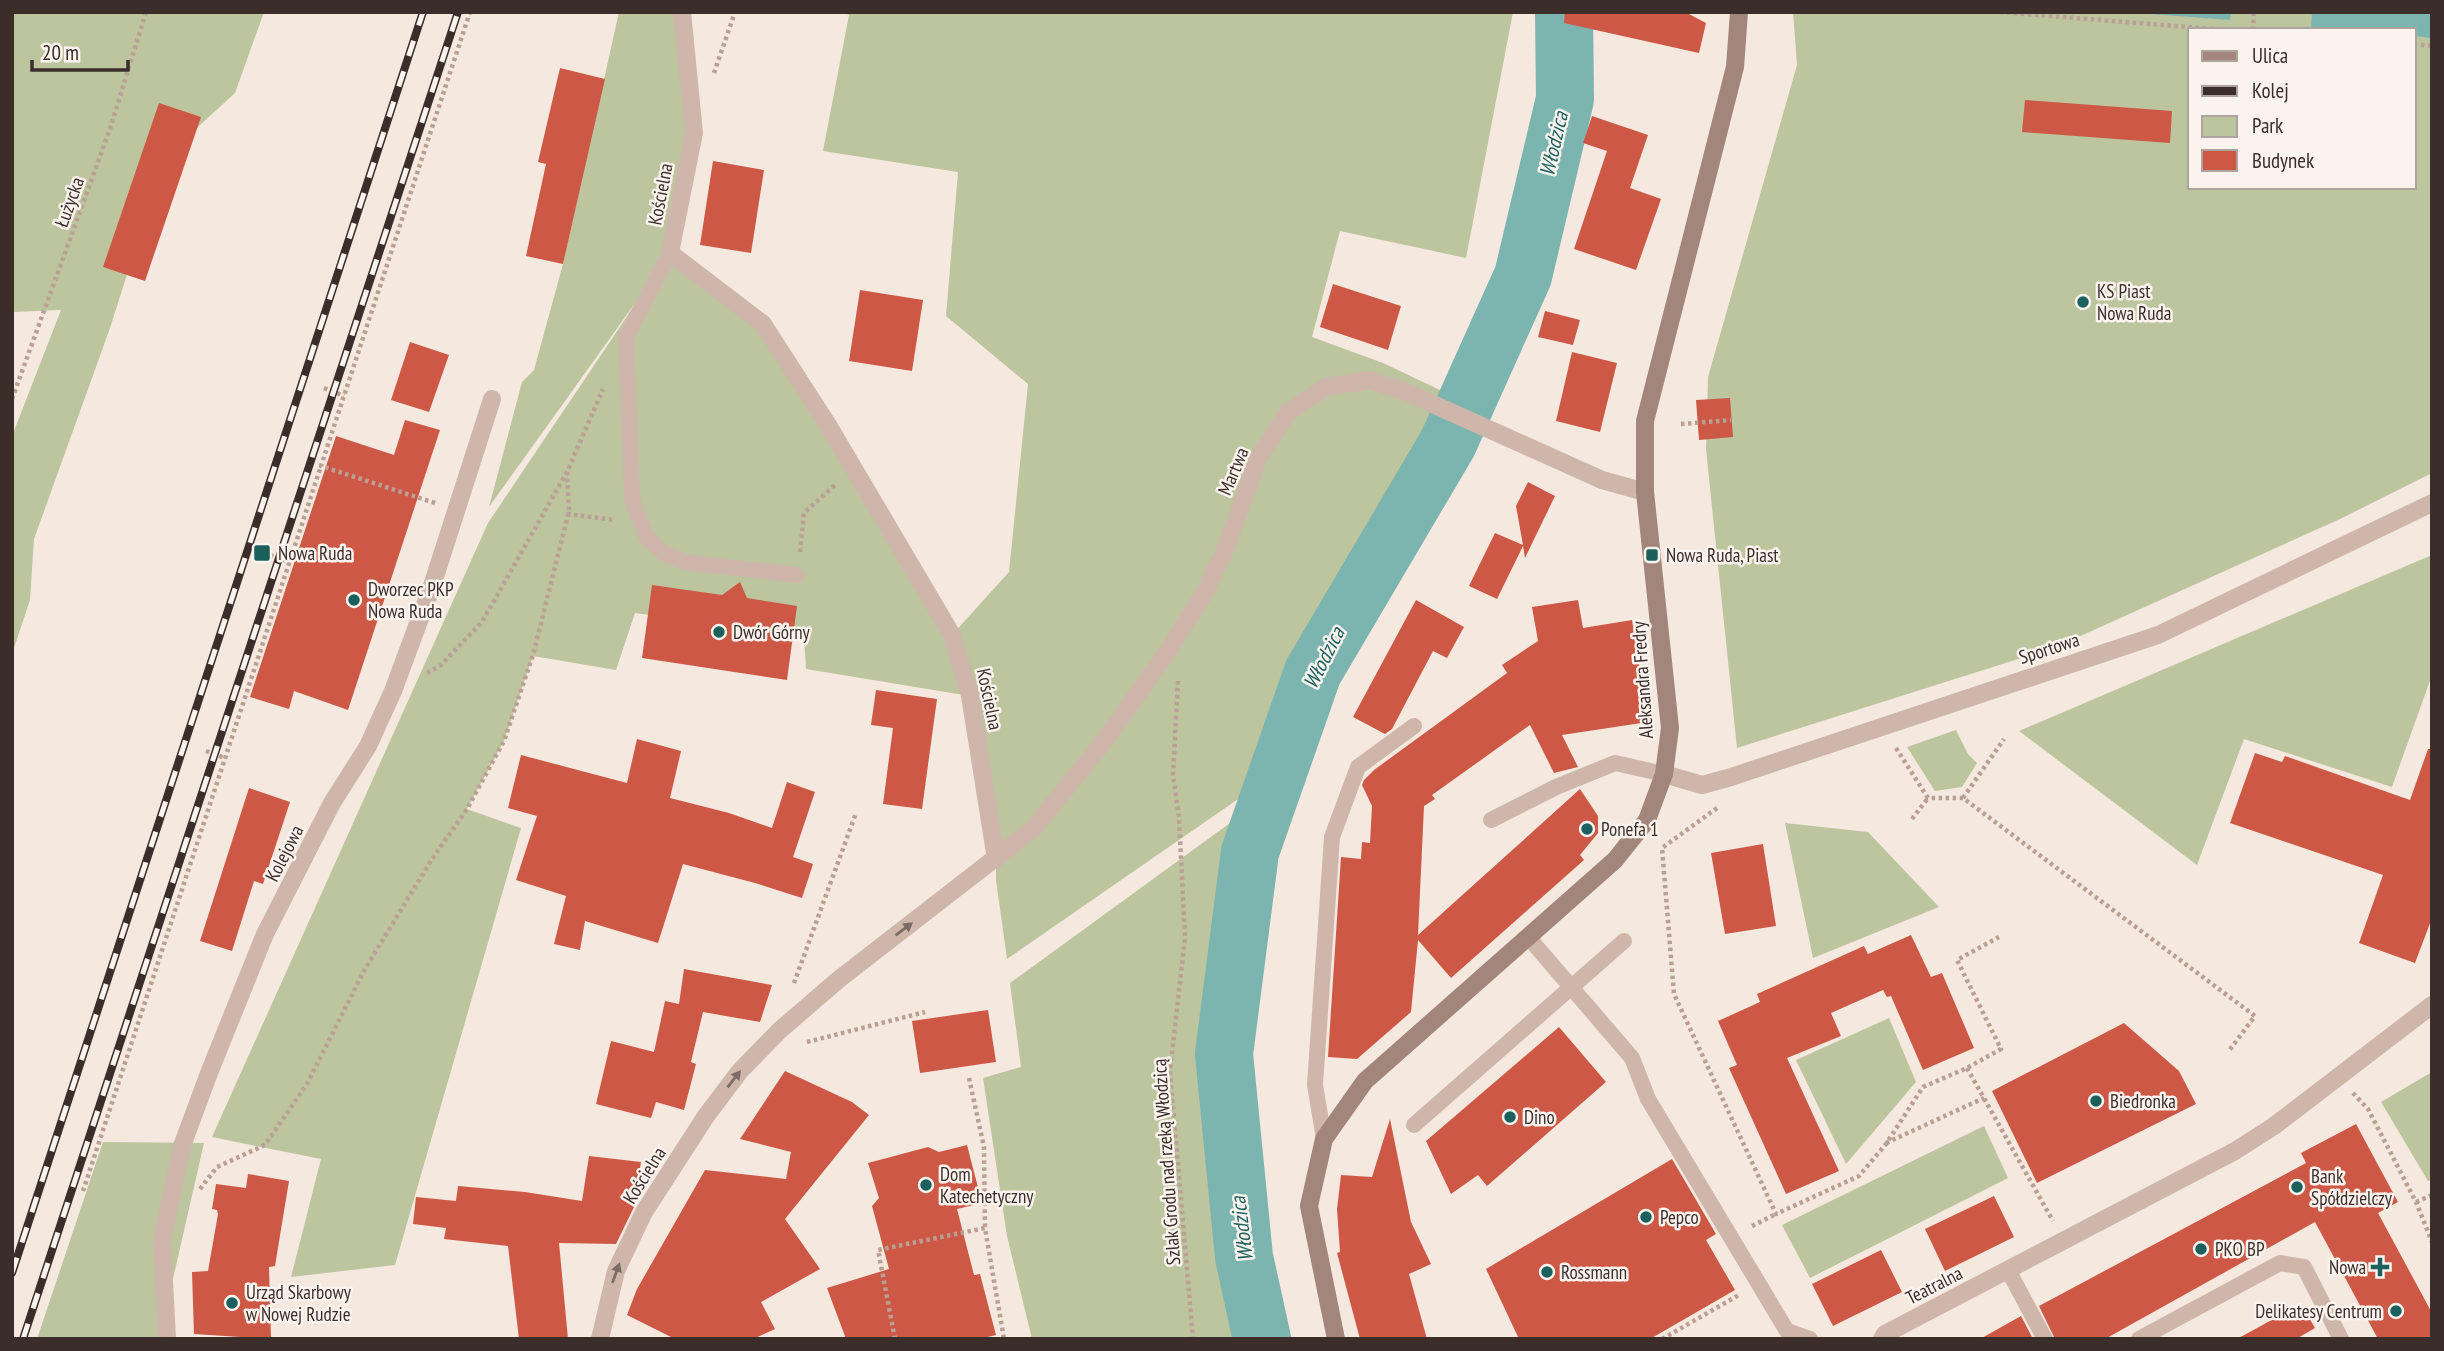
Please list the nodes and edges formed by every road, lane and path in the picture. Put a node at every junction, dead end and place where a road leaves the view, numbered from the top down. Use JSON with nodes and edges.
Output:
{"nodes":[{"id":1,"x":146,"y":12,"type":"edge"},
{"id":2,"x":471,"y":12,"type":"edge"},
{"id":3,"x":682,"y":12,"type":"edge"},
{"id":4,"x":1738,"y":12,"type":"edge"},
{"id":5,"x":2000,"y":12,"type":"edge"},
{"id":6,"x":2200,"y":28,"type":"edge"},
{"id":7,"x":670,"y":253,"type":"junction"},
{"id":8,"x":604,"y":386,"type":"dead end"},
{"id":9,"x":324,"y":388,"type":"dead end"},
{"id":10,"x":344,"y":396,"type":"junction"},
{"id":11,"x":492,"y":398,"type":"dead end"},
{"id":12,"x":12,"y":399,"type":"edge"},
{"id":13,"x":1731,"y":420,"type":"dead end"},
{"id":14,"x":1681,"y":424,"type":"dead end"},
{"id":15,"x":321,"y":466,"type":"junction"},
{"id":16,"x":567,"y":472,"type":"junction"},
{"id":17,"x":845,"y":477,"type":"dead end"},
{"id":18,"x":1645,"y":492,"type":"junction"},
{"id":19,"x":2432,"y":503,"type":"edge"},
{"id":20,"x":456,"y":510,"type":"junction"},
{"id":21,"x":568,"y":514,"type":"junction"},
{"id":22,"x":642,"y":524,"type":"junction"},
{"id":23,"x":270,"y":555,"type":"dead end"},
{"id":24,"x":290,"y":562,"type":"junction"},
{"id":25,"x":797,"y":575,"type":"joint"},
{"id":26,"x":1178,"y":679,"type":"dead end"},
{"id":27,"x":393,"y":691,"type":"junction"},
{"id":28,"x":1414,"y":726,"type":"dead end"},
{"id":29,"x":1882,"y":727,"type":"junction"},
{"id":30,"x":2004,"y":739,"type":"dead end"},
{"id":31,"x":206,"y":751,"type":"dead end"},
{"id":32,"x":225,"y":758,"type":"junction"},
{"id":33,"x":1664,"y":774,"type":"junction"},
{"id":34,"x":1928,"y":798,"type":"junction"},
{"id":35,"x":1963,"y":798,"type":"junction"},
{"id":36,"x":1728,"y":800,"type":"dead end"},
{"id":37,"x":856,"y":813,"type":"dead end"},
{"id":38,"x":1912,"y":818,"type":"dead end"},
{"id":39,"x":1491,"y":820,"type":"dead end"},
{"id":40,"x":996,"y":859,"type":"junction"},
{"id":41,"x":1528,"y":937,"type":"junction"},
{"id":42,"x":2000,"y":937,"type":"dead end"},
{"id":43,"x":1624,"y":941,"type":"dead end"},
{"id":44,"x":1571,"y":987,"type":"junction"},
{"id":45,"x":2432,"y":1005,"type":"edge"},
{"id":46,"x":925,"y":1012,"type":"dead end"},
{"id":47,"x":779,"y":1031,"type":"junction"},
{"id":48,"x":2228,"y":1052,"type":"dead end"},
{"id":49,"x":1967,"y":1068,"type":"junction"},
{"id":50,"x":969,"y":1077,"type":"dead end"},
{"id":51,"x":1984,"y":1098,"type":"junction"},
{"id":52,"x":2368,"y":1109,"type":"dead end"},
{"id":53,"x":1414,"y":1125,"type":"dead end"},
{"id":54,"x":1324,"y":1139,"type":"junction"},
{"id":55,"x":1886,"y":1144,"type":"junction"},
{"id":56,"x":83,"y":1191,"type":"dead end"},
{"id":57,"x":2432,"y":1195,"type":"edge"},
{"id":58,"x":193,"y":1199,"type":"dead end"},
{"id":59,"x":2416,"y":1202,"type":"junction"},
{"id":60,"x":985,"y":1228,"type":"junction"},
{"id":61,"x":2057,"y":1228,"type":"dead end"},
{"id":62,"x":2432,"y":1242,"type":"edge"},
{"id":63,"x":2008,"y":1270,"type":"junction"},
{"id":64,"x":1749,"y":1289,"type":"dead end"},
{"id":65,"x":1673,"y":1336,"type":"edge"},
{"id":66,"x":167,"y":1339,"type":"edge"},
{"id":67,"x":600,"y":1339,"type":"edge"},
{"id":68,"x":895,"y":1339,"type":"edge"},
{"id":69,"x":1004,"y":1339,"type":"edge"},
{"id":70,"x":1193,"y":1339,"type":"edge"},
{"id":71,"x":1336,"y":1339,"type":"edge"},
{"id":72,"x":1662,"y":1339,"type":"edge"},
{"id":73,"x":1810,"y":1339,"type":"edge"},
{"id":74,"x":1882,"y":1339,"type":"edge"},
{"id":75,"x":2045,"y":1339,"type":"edge"},
{"id":76,"x":2139,"y":1339,"type":"edge"},
{"id":77,"x":2341,"y":1339,"type":"edge"}],
"edges":[{"from":1,"to":12,"type":"path","name":"Łużycka"},
{"from":2,"to":10,"type":"path"},
{"from":3,"to":7,"type":"street","name":"Kościelna"},
{"from":4,"to":18,"type":"street","name":"Aleksandra Fredry"},
{"from":5,"to":6,"type":"path"},
{"from":7,"to":22,"type":"lane"},
{"from":7,"to":40,"type":"street","name":"Kościelna"},
{"from":8,"to":16,"type":"path"},
{"from":9,"to":10,"type":"path"},
{"from":10,"to":15,"type":"path"},
{"from":11,"to":20,"type":"street","name":"Kolejowa"},
{"from":13,"to":14,"type":"path"},
{"from":15,"to":20,"type":"path"},
{"from":15,"to":24,"type":"path"},
{"from":16,"to":21,"type":"path"},
{"from":16,"to":27,"type":"path"},
{"from":17,"to":25,"type":"path"},
{"from":18,"to":33,"type":"street","name":"Aleksandra Fredry"},
{"from":18,"to":40,"type":"street","name":"Martwa"},
{"from":19,"to":29,"type":"street","name":"Sportowa"},
{"from":20,"to":27,"type":"street","name":"Kolejowa"},
{"from":21,"to":22,"type":"path"},
{"from":21,"to":58,"type":"path"},
{"from":22,"to":25,"type":"lane"},
{"from":23,"to":24,"type":"path"},
{"from":24,"to":32,"type":"path"},
{"from":26,"to":70,"type":"path","name":"Szlak Grodu nad rzeką Włodzicą"},
{"from":27,"to":66,"type":"street","name":"Kolejowa"},
{"from":28,"to":54,"type":"lane"},
{"from":29,"to":33,"type":"street","name":"Sportowa"},
{"from":29,"to":34,"type":"path"},
{"from":30,"to":35,"type":"path"},
{"from":31,"to":32,"type":"path"},
{"from":32,"to":56,"type":"path"},
{"from":33,"to":39,"type":"lane"},
{"from":33,"to":41,"type":"street","name":"Aleksandra Fredry"},
{"from":34,"to":35,"type":"path"},
{"from":34,"to":38,"type":"path"},
{"from":35,"to":48,"type":"path"},
{"from":36,"to":55,"type":"path"},
{"from":37,"to":47,"type":"path"},
{"from":47,"to":40,"type":"street","name":"Kościelna","one_way":true},
{"from":41,"to":44,"type":"lane"},
{"from":41,"to":54,"type":"street","name":"Aleksandra Fredry"},
{"from":42,"to":49,"type":"path"},
{"from":43,"to":44,"type":"lane"},
{"from":44,"to":53,"type":"lane"},
{"from":44,"to":73,"type":"lane"},
{"from":45,"to":63,"type":"street","name":"Teatralna"},
{"from":46,"to":47,"type":"path"},
{"from":67,"to":47,"type":"street","name":"Kościelna","one_way":true},
{"from":49,"to":51,"type":"path"},
{"from":49,"to":55,"type":"path"},
{"from":50,"to":60,"type":"path"},
{"from":51,"to":55,"type":"path"},
{"from":51,"to":61,"type":"path"},
{"from":52,"to":59,"type":"path"},
{"from":54,"to":71,"type":"street","name":"Aleksandra Fredry"},
{"from":57,"to":59,"type":"path"},
{"from":59,"to":62,"type":"path"},
{"from":60,"to":68,"type":"path"},
{"from":60,"to":69,"type":"path"},
{"from":63,"to":74,"type":"street","name":"Teatralna"},
{"from":63,"to":75,"type":"lane"},
{"from":64,"to":65,"type":"path"},
{"from":65,"to":72,"type":"path"},
{"from":76,"to":77,"type":"lane"}]}
